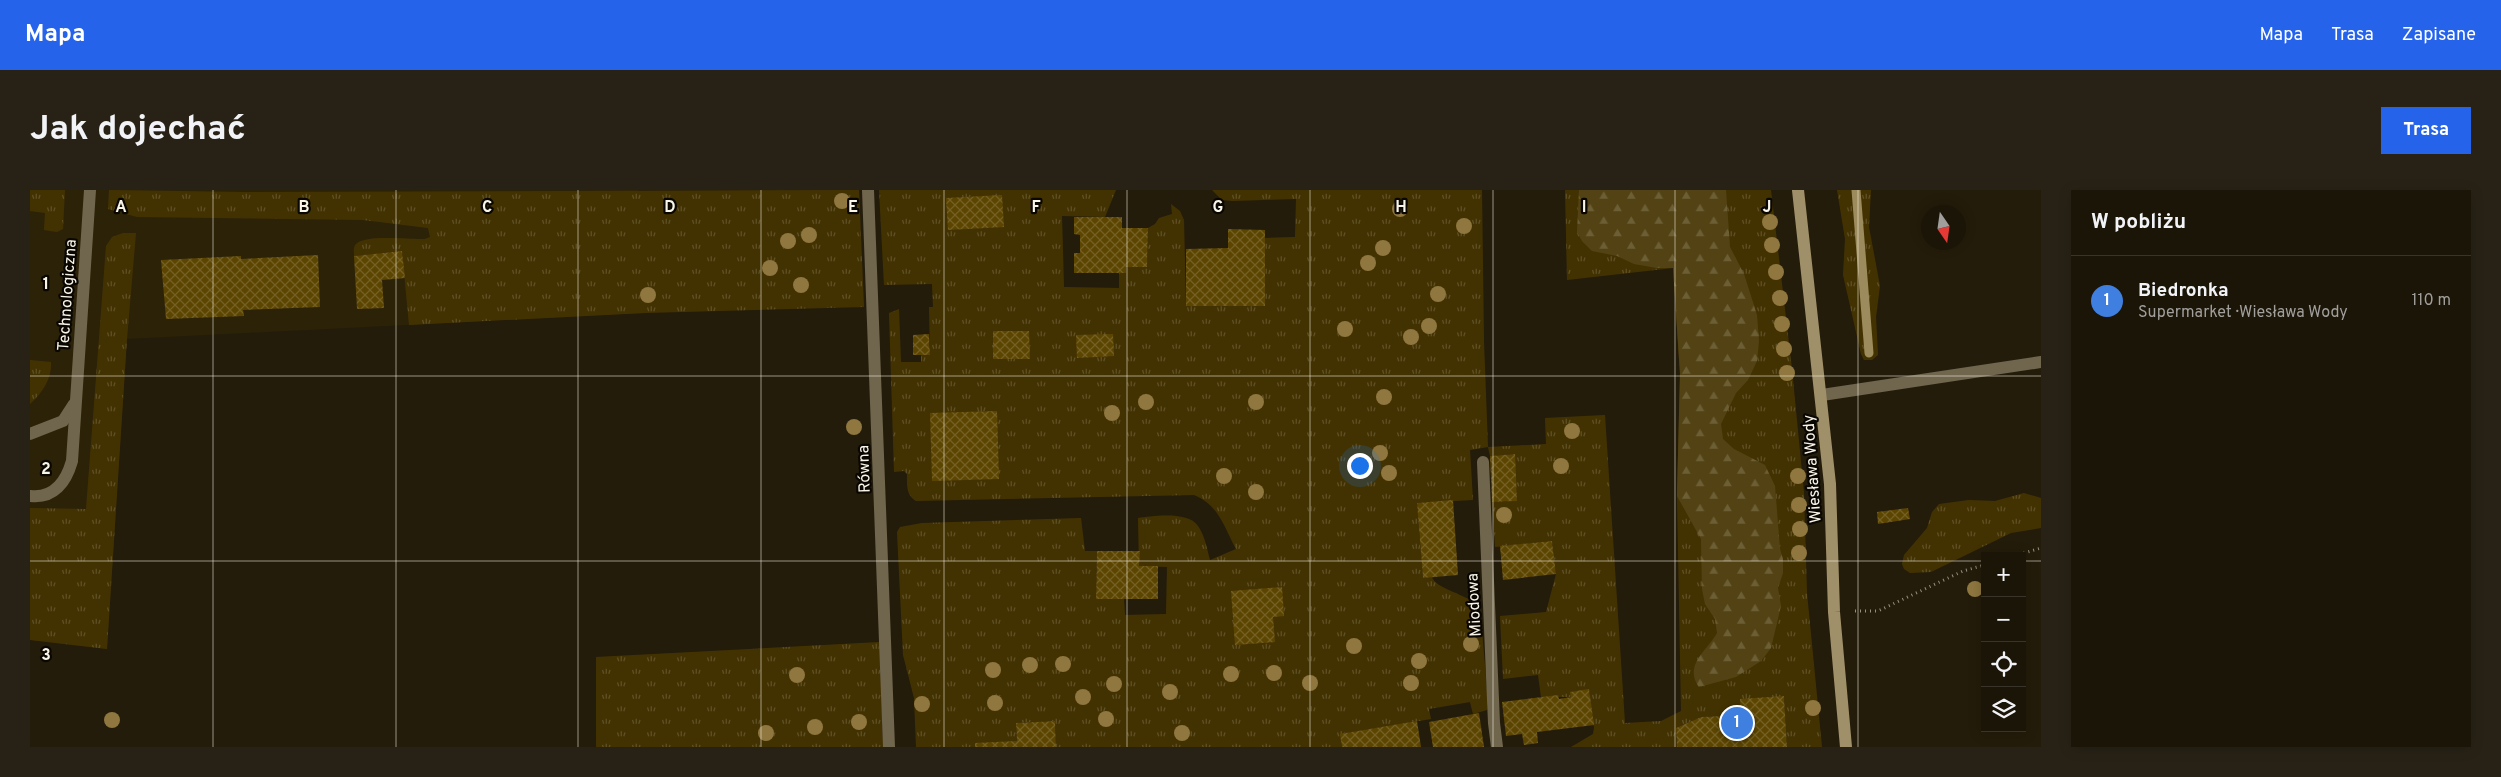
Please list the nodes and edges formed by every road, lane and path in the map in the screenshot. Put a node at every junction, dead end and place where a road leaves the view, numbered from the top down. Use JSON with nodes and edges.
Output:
{"nodes":[{"id":1,"x":90,"y":190,"type":"edge"},
{"id":2,"x":868,"y":190,"type":"edge"},
{"id":3,"x":1798,"y":190,"type":"edge"},
{"id":4,"x":2041,"y":362,"type":"edge"},
{"id":5,"x":1822,"y":395,"type":"junction"},
{"id":6,"x":75,"y":402,"type":"junction"},
{"id":7,"x":30,"y":434,"type":"edge"},
{"id":8,"x":1483,"y":462,"type":"dead end"},
{"id":9,"x":30,"y":496,"type":"edge"},
{"id":10,"x":2041,"y":548,"type":"edge"},
{"id":11,"x":2026,"y":552,"type":"edge"},
{"id":12,"x":1981,"y":566,"type":"edge"},
{"id":13,"x":1834,"y":612,"type":"junction"},
{"id":14,"x":889,"y":747,"type":"edge"},
{"id":15,"x":1497,"y":747,"type":"edge"},
{"id":16,"x":1846,"y":747,"type":"edge"}],
"edges":[{"from":1,"to":6,"type":"street","name":"Technologiczna"},
{"from":2,"to":14,"type":"street","name":"Równa"},
{"from":3,"to":5,"type":"street","name":"Wiesława Wody"},
{"from":4,"to":5,"type":"street"},
{"from":5,"to":13,"type":"street","name":"Wiesława Wody"},
{"from":6,"to":7,"type":"street"},
{"from":6,"to":9,"type":"street","name":"Technologiczna"},
{"from":8,"to":15,"type":"street","name":"Miodowa"},
{"from":10,"to":11,"type":"path"},
{"from":12,"to":13,"type":"path"},
{"from":13,"to":16,"type":"street","name":"Wiesława Wody"}]}
